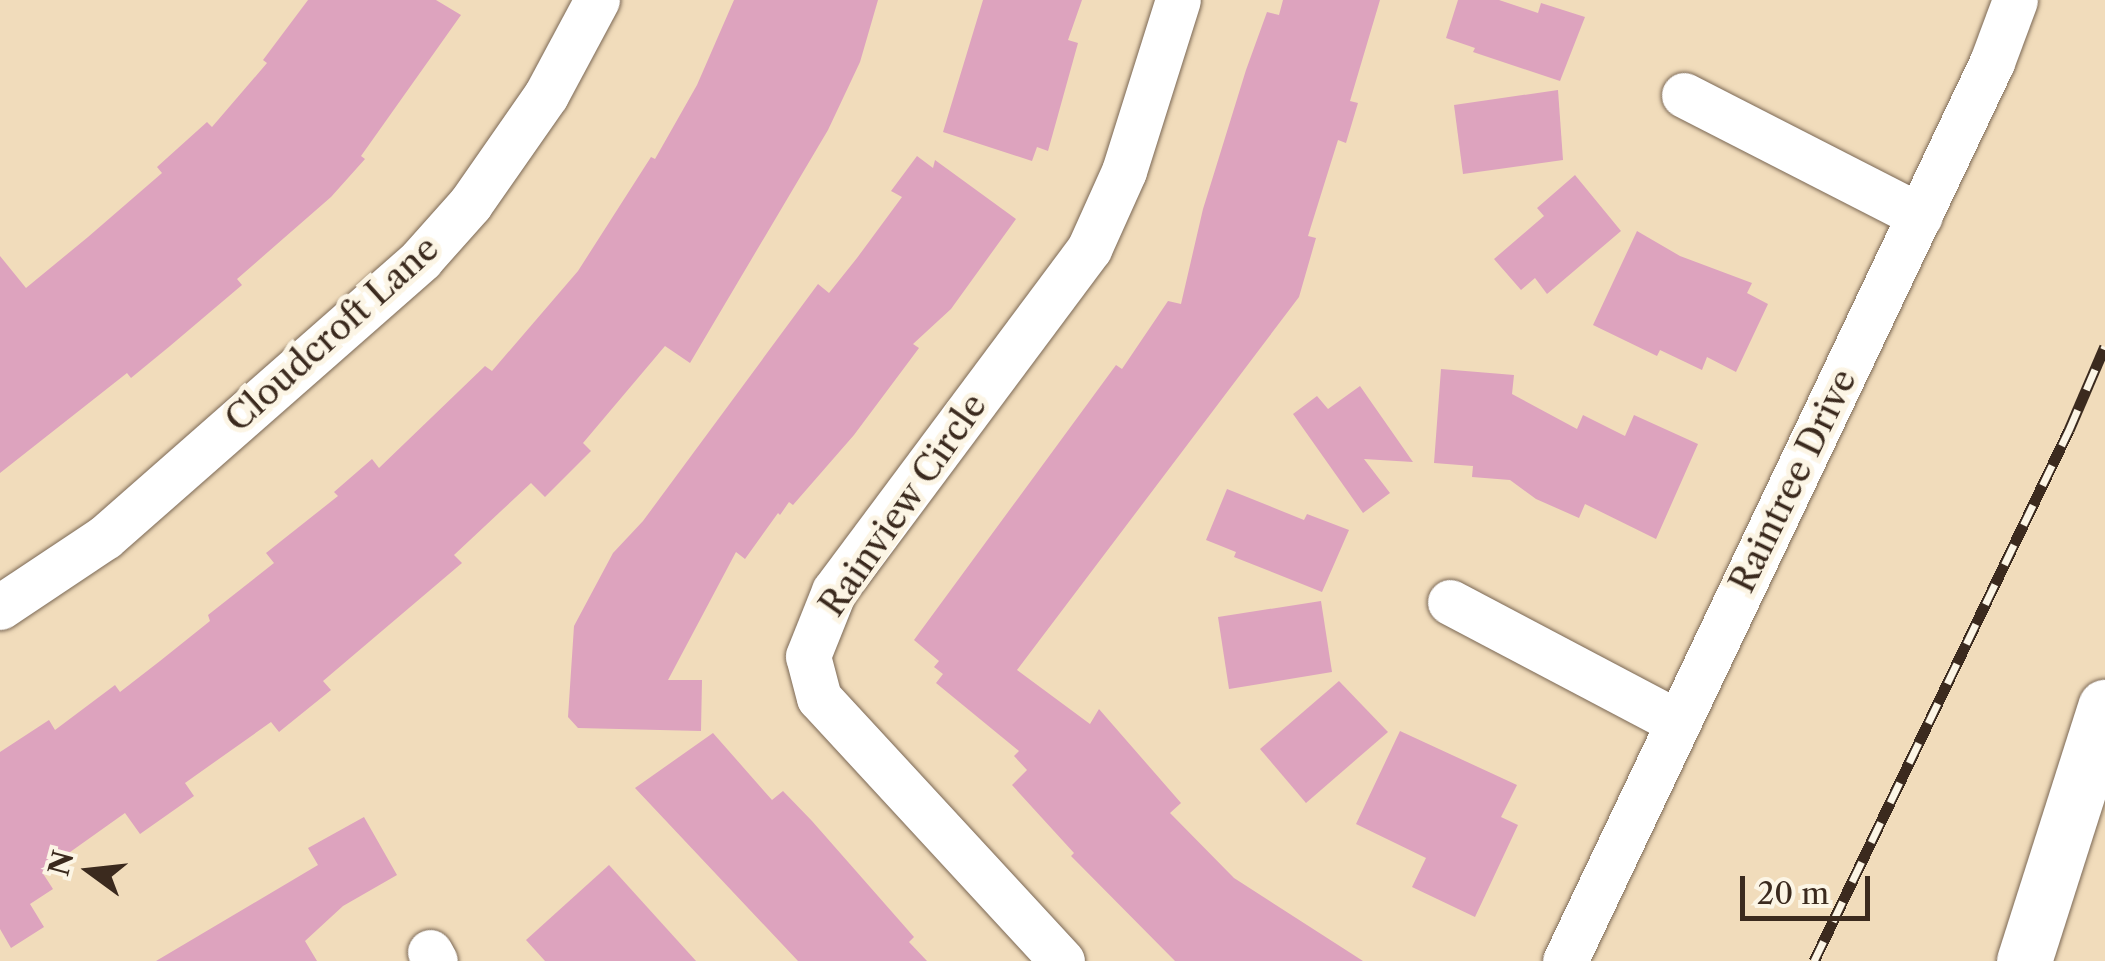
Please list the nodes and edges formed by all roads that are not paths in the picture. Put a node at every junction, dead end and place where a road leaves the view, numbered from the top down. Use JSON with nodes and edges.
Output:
{"nodes":[{"id":1,"x":598,"y":0,"type":"edge"},
{"id":2,"x":1178,"y":0,"type":"edge"},
{"id":3,"x":2015,"y":0,"type":"edge"},
{"id":4,"x":1684,"y":95,"type":"dead end"},
{"id":5,"x":1920,"y":216,"type":"junction"},
{"id":6,"x":1450,"y":602,"type":"dead end"},
{"id":7,"x":0,"y":607,"type":"edge"},
{"id":8,"x":2105,"y":707,"type":"edge"},
{"id":9,"x":1678,"y":722,"type":"junction"},
{"id":10,"x":1062,"y":961,"type":"edge"},
{"id":11,"x":1566,"y":961,"type":"edge"},
{"id":12,"x":2024,"y":961,"type":"edge"}],
"edges":[{"from":1,"to":7,"type":"street","name":"Cloudcroft Lane"},
{"from":2,"to":10,"type":"street","name":"Rainview Circle"},
{"from":3,"to":5,"type":"street","name":"Raintree Drive"},
{"from":4,"to":5,"type":"street"},
{"from":5,"to":9,"type":"street","name":"Raintree Drive"},
{"from":6,"to":9,"type":"street"},
{"from":8,"to":12,"type":"street"},
{"from":9,"to":11,"type":"street","name":"Raintree Drive"}]}
